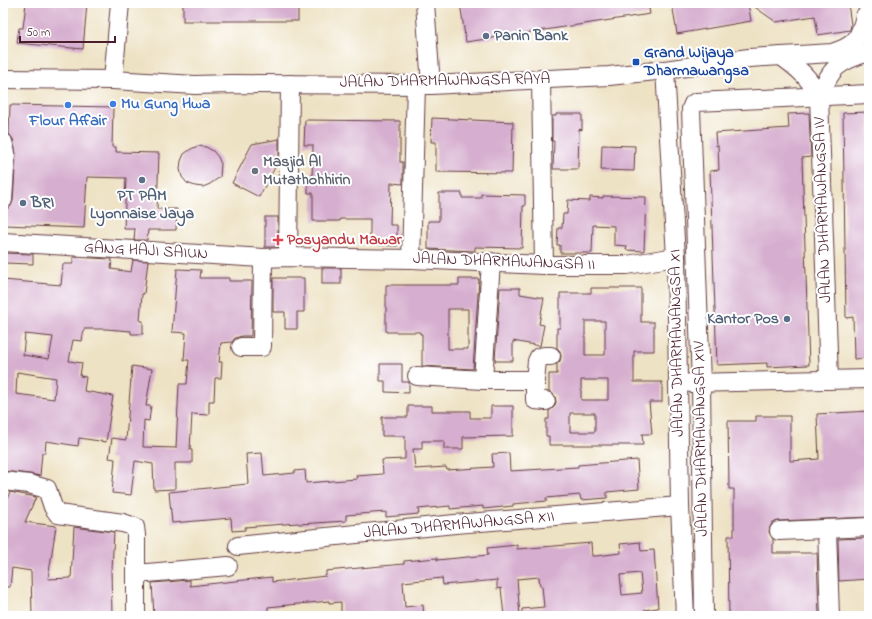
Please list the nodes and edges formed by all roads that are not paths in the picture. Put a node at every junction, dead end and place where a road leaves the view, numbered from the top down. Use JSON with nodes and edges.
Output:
{"nodes":[{"id":1,"x":120,"y":3,"type":"edge"},
{"id":2,"x":425,"y":3,"type":"edge"},
{"id":3,"x":866,"y":15,"type":"edge"},
{"id":4,"x":869,"y":52,"type":"edge"},
{"id":5,"x":781,"y":56,"type":"junction"},
{"id":6,"x":665,"y":70,"type":"junction"},
{"id":7,"x":3,"y":79,"type":"edge"},
{"id":8,"x":113,"y":80,"type":"junction"},
{"id":9,"x":541,"y":80,"type":"junction"},
{"id":10,"x":290,"y":84,"type":"junction"},
{"id":11,"x":424,"y":85,"type":"junction"},
{"id":12,"x":869,"y":94,"type":"edge"},
{"id":13,"x":819,"y":100,"type":"junction"},
{"id":14,"x":3,"y":142,"type":"edge"},
{"id":15,"x":3,"y":200,"type":"edge"},
{"id":16,"x":3,"y":242,"type":"edge"},
{"id":17,"x":288,"y":257,"type":"junction"},
{"id":18,"x":676,"y":257,"type":"junction"},
{"id":19,"x":263,"y":258,"type":"junction"},
{"id":20,"x":411,"y":259,"type":"junction"},
{"id":21,"x":491,"y":262,"type":"junction"},
{"id":22,"x":544,"y":265,"type":"junction"},
{"id":23,"x":241,"y":347,"type":"dead end"},
{"id":24,"x":551,"y":356,"type":"dead end"},
{"id":25,"x":417,"y":376,"type":"dead end"},
{"id":26,"x":869,"y":379,"type":"edge"},
{"id":27,"x":483,"y":380,"type":"junction"},
{"id":28,"x":535,"y":380,"type":"junction"},
{"id":29,"x":829,"y":380,"type":"junction"},
{"id":30,"x":679,"y":383,"type":"junction"},
{"id":31,"x":701,"y":383,"type":"junction"},
{"id":32,"x":546,"y":401,"type":"dead end"},
{"id":33,"x":3,"y":481,"type":"edge"},
{"id":34,"x":680,"y":506,"type":"junction"},
{"id":35,"x":869,"y":528,"type":"edge"},
{"id":36,"x":827,"y":530,"type":"junction"},
{"id":37,"x":779,"y":531,"type":"dead end"},
{"id":38,"x":238,"y":546,"type":"dead end"},
{"id":39,"x":228,"y":566,"type":"dead end"},
{"id":40,"x":136,"y":574,"type":"junction"},
{"id":41,"x":136,"y":616,"type":"edge"},
{"id":42,"x":685,"y":616,"type":"edge"},
{"id":43,"x":704,"y":616,"type":"edge"},
{"id":44,"x":830,"y":616,"type":"edge"}],
"edges":[{"from":1,"to":8,"type":"street"},
{"from":2,"to":11,"type":"street"},
{"from":3,"to":5,"type":"street","name":"JALAN DHARMAWANGSA RAYA"},
{"from":4,"to":13,"type":"street"},
{"from":5,"to":6,"type":"street","name":"JALAN DHARMAWANGSA RAYA"},
{"from":5,"to":13,"type":"street"},
{"from":6,"to":9,"type":"street","name":"JALAN DHARMAWANGSA RAYA"},
{"from":6,"to":18,"type":"street","name":"JALAN DHARMAWANGSA XI"},
{"from":7,"to":8,"type":"street","name":"JALAN DHARMAWANGSA RAYA"},
{"from":8,"to":10,"type":"street","name":"JALAN DHARMAWANGSA RAYA"},
{"from":9,"to":11,"type":"street","name":"JALAN DHARMAWANGSA RAYA"},
{"from":9,"to":22,"type":"street"},
{"from":10,"to":11,"type":"street","name":"JALAN DHARMAWANGSA RAYA"},
{"from":10,"to":17,"type":"street"},
{"from":11,"to":20,"type":"street"},
{"from":12,"to":13,"type":"street","name":"JALAN DHARMAWANGSA XIV"},
{"from":13,"to":29,"type":"street","name":"JALAN DHARMAWANGSA IV"},
{"from":13,"to":31,"type":"street","name":"JALAN DHARMAWANGSA XIV"},
{"from":14,"to":15,"type":"street"},
{"from":16,"to":19,"type":"street","name":"GANG HAJI SAIUN"},
{"from":17,"to":19,"type":"street","name":"GANG HAJI SAIUN"},
{"from":17,"to":20,"type":"street","name":"JALAN DHARMAWANGSA II"},
{"from":18,"to":22,"type":"street","name":"JALAN DHARMAWANGSA II"},
{"from":18,"to":30,"type":"street","name":"JALAN DHARMAWANGSA XI"},
{"from":19,"to":23,"type":"street"},
{"from":20,"to":21,"type":"street","name":"JALAN DHARMAWANGSA II"},
{"from":21,"to":22,"type":"street","name":"JALAN DHARMAWANGSA II"},
{"from":21,"to":27,"type":"street"},
{"from":24,"to":28,"type":"street"},
{"from":25,"to":27,"type":"street"},
{"from":26,"to":29,"type":"street"},
{"from":27,"to":28,"type":"street"},
{"from":28,"to":32,"type":"street"},
{"from":29,"to":31,"type":"street"},
{"from":30,"to":31,"type":"street"},
{"from":30,"to":34,"type":"street","name":"JALAN DHARMAWANGSA XI"},
{"from":31,"to":43,"type":"street","name":"JALAN DHARMAWANGSA XIV"},
{"from":33,"to":40,"type":"street"},
{"from":34,"to":38,"type":"street","name":"JALAN DHARMAWANGSA XII"},
{"from":34,"to":42,"type":"street","name":"JALAN DHARMAWANGSA XI"},
{"from":35,"to":36,"type":"street"},
{"from":36,"to":37,"type":"street"},
{"from":36,"to":44,"type":"street"},
{"from":39,"to":40,"type":"street"},
{"from":40,"to":41,"type":"street"}]}
